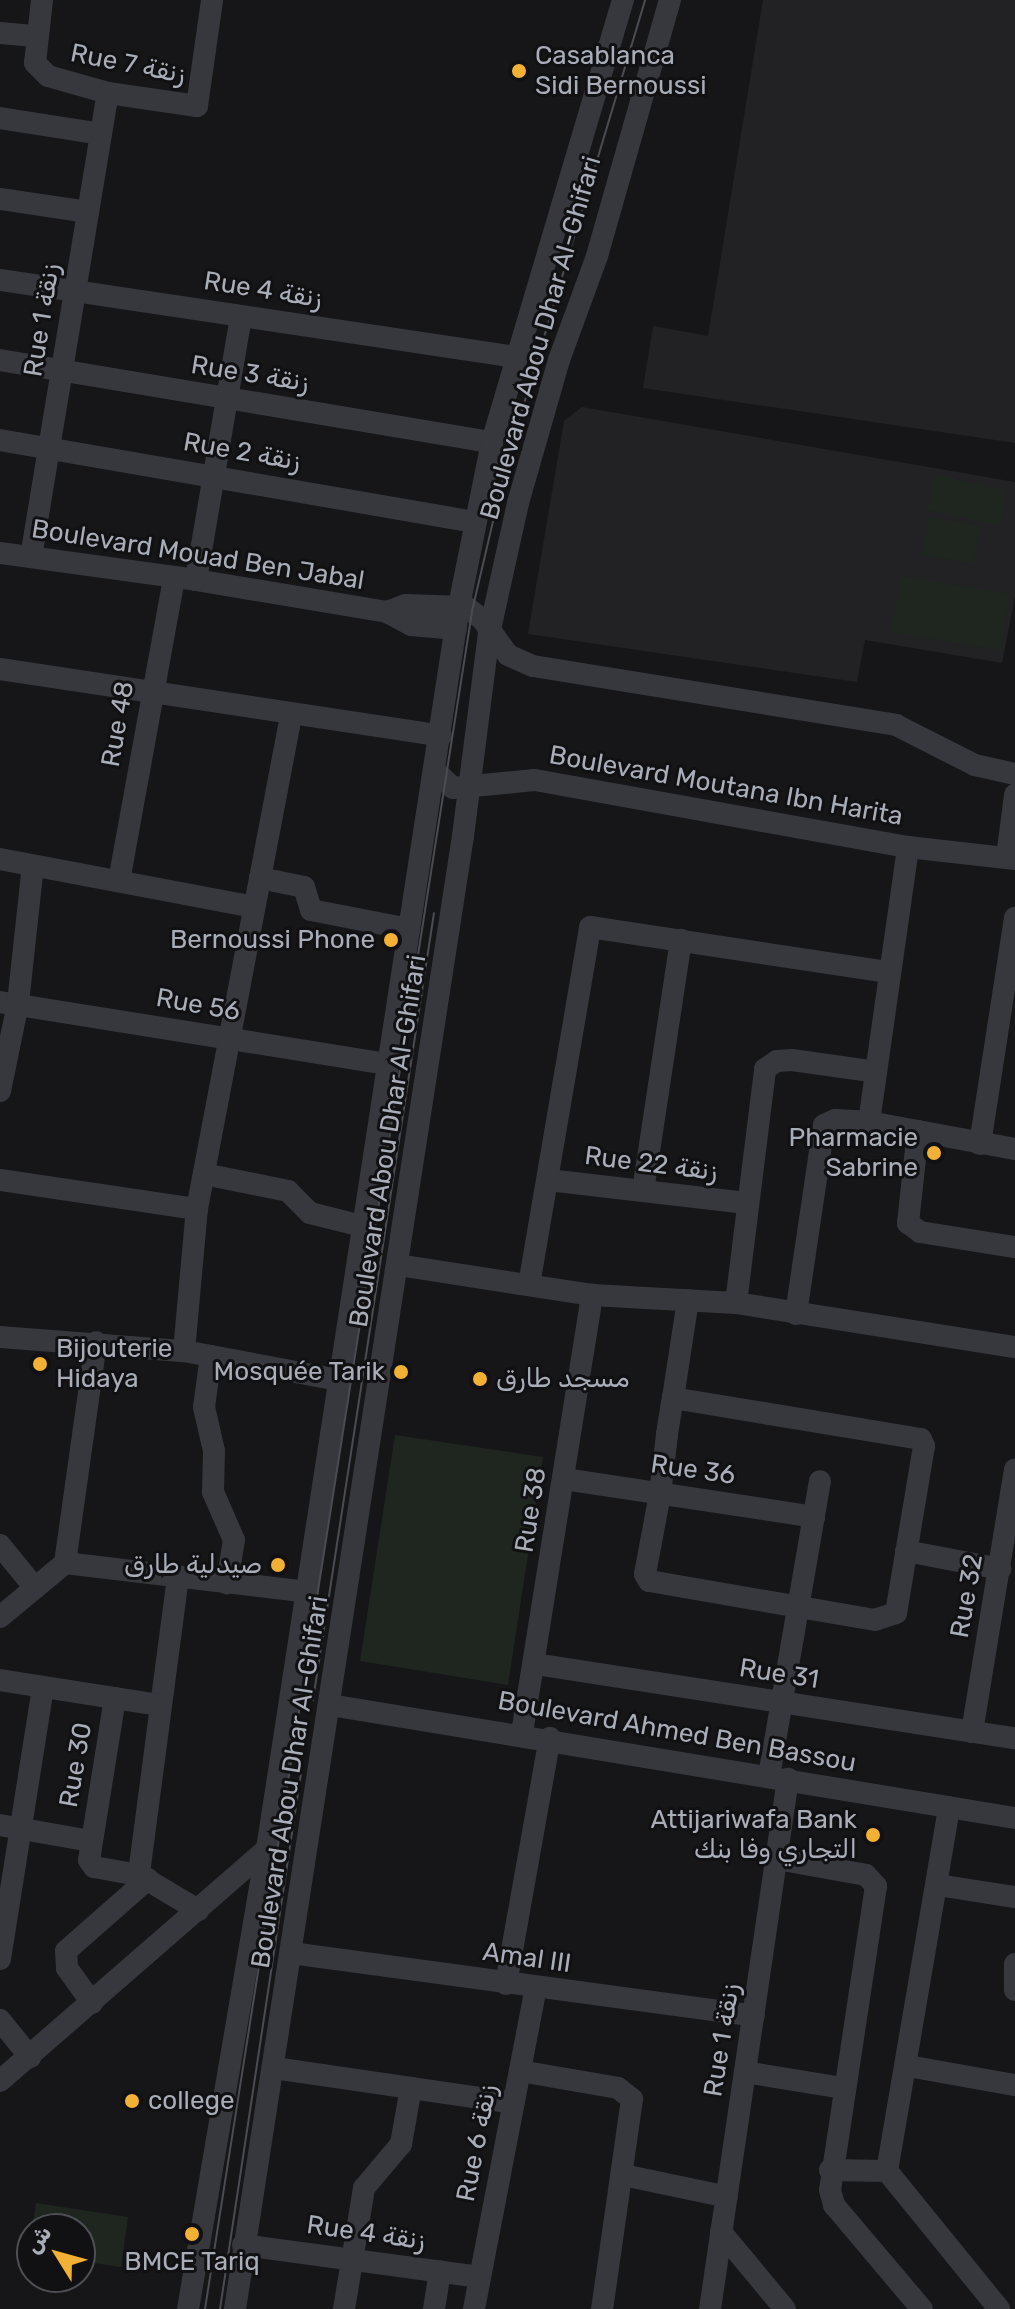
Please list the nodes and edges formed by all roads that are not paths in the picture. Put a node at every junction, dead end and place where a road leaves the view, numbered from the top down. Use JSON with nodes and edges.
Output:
{"nodes":[{"id":1,"x":42,"y":0,"type":"edge"},
{"id":2,"x":212,"y":0,"type":"edge"},
{"id":3,"x":623,"y":0,"type":"edge"},
{"id":4,"x":670,"y":0,"type":"edge"},
{"id":5,"x":0,"y":33,"type":"edge"},
{"id":6,"x":37,"y":36,"type":"junction"},
{"id":7,"x":108,"y":93,"type":"junction"},
{"id":8,"x":0,"y":118,"type":"edge"},
{"id":9,"x":101,"y":134,"type":"junction"},
{"id":10,"x":0,"y":199,"type":"edge"},
{"id":11,"x":88,"y":212,"type":"junction"},
{"id":12,"x":0,"y":280,"type":"edge"},
{"id":13,"x":75,"y":291,"type":"junction"},
{"id":14,"x":241,"y":317,"type":"junction"},
{"id":15,"x":516,"y":357,"type":"junction"},
{"id":16,"x":0,"y":360,"type":"edge"},
{"id":17,"x":62,"y":370,"type":"junction"},
{"id":18,"x":227,"y":399,"type":"junction"},
{"id":19,"x":0,"y":440,"type":"edge"},
{"id":20,"x":492,"y":442,"type":"junction"},
{"id":21,"x":49,"y":448,"type":"junction"},
{"id":22,"x":212,"y":474,"type":"junction"},
{"id":23,"x":475,"y":522,"type":"junction"},
{"id":24,"x":0,"y":553,"type":"edge"},
{"id":25,"x":31,"y":557,"type":"junction"},
{"id":26,"x":185,"y":578,"type":"junction"},
{"id":27,"x":459,"y":606,"type":"junction"},
{"id":28,"x":387,"y":612,"type":"junction"},
{"id":29,"x":456,"y":629,"type":"junction"},
{"id":30,"x":489,"y":634,"type":"junction"},
{"id":31,"x":0,"y":669,"type":"edge"},
{"id":32,"x":152,"y":691,"type":"junction"},
{"id":33,"x":291,"y":716,"type":"junction"},
{"id":34,"x":441,"y":736,"type":"junction"},
{"id":35,"x":434,"y":770,"type":"junction"},
{"id":36,"x":1015,"y":774,"type":"edge"},
{"id":37,"x":471,"y":787,"type":"junction"},
{"id":38,"x":1015,"y":795,"type":"edge"},
{"id":39,"x":908,"y":847,"type":"junction"},
{"id":40,"x":1011,"y":858,"type":"edge"},
{"id":41,"x":0,"y":859,"type":"edge"},
{"id":42,"x":33,"y":866,"type":"junction"},
{"id":43,"x":260,"y":878,"type":"junction"},
{"id":44,"x":119,"y":881,"type":"junction"},
{"id":45,"x":254,"y":907,"type":"junction"},
{"id":46,"x":1015,"y":927,"type":"edge"},
{"id":47,"x":409,"y":929,"type":"junction"},
{"id":48,"x":681,"y":940,"type":"junction"},
{"id":49,"x":889,"y":972,"type":"junction"},
{"id":50,"x":9,"y":1002,"type":"edge"},
{"id":51,"x":231,"y":1040,"type":"junction"},
{"id":52,"x":386,"y":1064,"type":"junction"},
{"id":53,"x":876,"y":1072,"type":"junction"},
{"id":54,"x":0,"y":1091,"type":"edge"},
{"id":55,"x":869,"y":1122,"type":"junction"},
{"id":56,"x":918,"y":1131,"type":"junction"},
{"id":57,"x":980,"y":1144,"type":"junction"},
{"id":58,"x":1015,"y":1149,"type":"edge"},
{"id":59,"x":204,"y":1174,"type":"junction"},
{"id":60,"x":0,"y":1180,"type":"edge"},
{"id":61,"x":548,"y":1180,"type":"junction"},
{"id":62,"x":643,"y":1191,"type":"junction"},
{"id":63,"x":747,"y":1203,"type":"junction"},
{"id":64,"x":197,"y":1209,"type":"junction"},
{"id":65,"x":362,"y":1226,"type":"junction"},
{"id":66,"x":1015,"y":1247,"type":"edge"},
{"id":67,"x":398,"y":1265,"type":"junction"},
{"id":68,"x":529,"y":1285,"type":"junction"},
{"id":69,"x":592,"y":1295,"type":"junction"},
{"id":70,"x":688,"y":1300,"type":"junction"},
{"id":71,"x":736,"y":1303,"type":"junction"},
{"id":72,"x":796,"y":1314,"type":"junction"},
{"id":73,"x":0,"y":1337,"type":"edge"},
{"id":74,"x":96,"y":1342,"type":"junction"},
{"id":75,"x":1015,"y":1347,"type":"edge"},
{"id":76,"x":184,"y":1351,"type":"junction"},
{"id":77,"x":211,"y":1356,"type":"junction"},
{"id":78,"x":339,"y":1380,"type":"junction"},
{"id":79,"x":673,"y":1398,"type":"junction"},
{"id":80,"x":1015,"y":1469,"type":"edge"},
{"id":81,"x":564,"y":1479,"type":"junction"},
{"id":82,"x":820,"y":1481,"type":"dead end"},
{"id":83,"x":660,"y":1494,"type":"junction"},
{"id":84,"x":814,"y":1517,"type":"junction"},
{"id":85,"x":0,"y":1545,"type":"edge"},
{"id":86,"x":906,"y":1551,"type":"junction"},
{"id":87,"x":65,"y":1563,"type":"junction"},
{"id":88,"x":1000,"y":1569,"type":"junction"},
{"id":89,"x":178,"y":1577,"type":"junction"},
{"id":90,"x":227,"y":1583,"type":"junction"},
{"id":91,"x":35,"y":1588,"type":"junction"},
{"id":92,"x":307,"y":1592,"type":"junction"},
{"id":93,"x":798,"y":1610,"type":"junction"},
{"id":94,"x":0,"y":1617,"type":"edge"},
{"id":95,"x":535,"y":1664,"type":"junction"},
{"id":96,"x":0,"y":1680,"type":"edge"},
{"id":97,"x":43,"y":1688,"type":"junction"},
{"id":98,"x":115,"y":1698,"type":"junction"},
{"id":99,"x":785,"y":1703,"type":"junction"},
{"id":100,"x":160,"y":1705,"type":"junction"},
{"id":101,"x":330,"y":1705,"type":"junction"},
{"id":102,"x":972,"y":1732,"type":"junction"},
{"id":103,"x":522,"y":1733,"type":"junction"},
{"id":104,"x":550,"y":1738,"type":"junction"},
{"id":105,"x":1015,"y":1738,"type":"edge"},
{"id":106,"x":779,"y":1777,"type":"junction"},
{"id":107,"x":949,"y":1807,"type":"junction"},
{"id":108,"x":1015,"y":1818,"type":"edge"},
{"id":109,"x":0,"y":1825,"type":"edge"},
{"id":110,"x":24,"y":1829,"type":"junction"},
{"id":111,"x":91,"y":1841,"type":"junction"},
{"id":112,"x":267,"y":1849,"type":"junction"},
{"id":113,"x":777,"y":1859,"type":"junction"},
{"id":114,"x":143,"y":1877,"type":"junction"},
{"id":115,"x":938,"y":1885,"type":"junction"},
{"id":116,"x":1015,"y":1897,"type":"edge"},
{"id":117,"x":198,"y":1910,"type":"junction"},
{"id":118,"x":291,"y":1953,"type":"junction"},
{"id":119,"x":0,"y":1959,"type":"edge"},
{"id":120,"x":1015,"y":1964,"type":"edge"},
{"id":121,"x":506,"y":1984,"type":"junction"},
{"id":122,"x":536,"y":1988,"type":"junction"},
{"id":123,"x":1015,"y":1990,"type":"edge"},
{"id":124,"x":92,"y":2003,"type":"junction"},
{"id":125,"x":754,"y":2016,"type":"junction"},
{"id":126,"x":0,"y":2020,"type":"edge"},
{"id":127,"x":30,"y":2057,"type":"junction"},
{"id":128,"x":908,"y":2066,"type":"junction"},
{"id":129,"x":274,"y":2068,"type":"junction"},
{"id":130,"x":520,"y":2071,"type":"junction"},
{"id":131,"x":745,"y":2072,"type":"junction"},
{"id":132,"x":0,"y":2081,"type":"edge"},
{"id":133,"x":1015,"y":2085,"type":"edge"},
{"id":134,"x":411,"y":2088,"type":"junction"},
{"id":135,"x":843,"y":2088,"type":"junction"},
{"id":136,"x":513,"y":2103,"type":"junction"},
{"id":137,"x":830,"y":2170,"type":"junction"},
{"id":138,"x":887,"y":2171,"type":"junction"},
{"id":139,"x":623,"y":2175,"type":"junction"},
{"id":140,"x":727,"y":2197,"type":"junction"},
{"id":141,"x":721,"y":2232,"type":"junction"},
{"id":142,"x":243,"y":2245,"type":"junction"},
{"id":143,"x":352,"y":2259,"type":"junction"},
{"id":144,"x":440,"y":2271,"type":"junction"},
{"id":145,"x":480,"y":2277,"type":"junction"},
{"id":146,"x":188,"y":2309,"type":"edge"},
{"id":147,"x":235,"y":2309,"type":"edge"},
{"id":148,"x":344,"y":2309,"type":"edge"},
{"id":149,"x":434,"y":2309,"type":"edge"},
{"id":150,"x":474,"y":2309,"type":"edge"},
{"id":151,"x":602,"y":2309,"type":"edge"},
{"id":152,"x":710,"y":2309,"type":"edge"},
{"id":153,"x":785,"y":2309,"type":"edge"},
{"id":154,"x":922,"y":2309,"type":"edge"},
{"id":155,"x":999,"y":2309,"type":"edge"}],
"edges":[{"from":1,"to":6,"type":"street"},
{"from":2,"to":7,"type":"street","name":"Rue 7 زنقة"},
{"from":3,"to":15,"type":"street","name":"Boulevard Abou Dhar Al-Ghifari"},
{"from":4,"to":30,"type":"street","name":"Boulevard Abou Dhar Al-Ghifari"},
{"from":5,"to":6,"type":"street","name":"Rue 7 زنقة"},
{"from":6,"to":7,"type":"street","name":"Rue 7 زنقة"},
{"from":7,"to":9,"type":"street","name":"Rue 1 زنقة"},
{"from":8,"to":9,"type":"street"},
{"from":9,"to":11,"type":"street","name":"Rue 1 زنقة"},
{"from":10,"to":11,"type":"street"},
{"from":11,"to":13,"type":"street","name":"Rue 1 زنقة"},
{"from":12,"to":13,"type":"street","name":"Rue 4 زنقة"},
{"from":13,"to":14,"type":"street","name":"Rue 4 زنقة"},
{"from":13,"to":17,"type":"street","name":"Rue 1 زنقة"},
{"from":14,"to":15,"type":"street","name":"Rue 4 زنقة"},
{"from":14,"to":18,"type":"street","name":"Rue 48"},
{"from":15,"to":20,"type":"street","name":"Boulevard Abou Dhar Al-Ghifari"},
{"from":16,"to":17,"type":"street","name":"Rue 3 زنقة"},
{"from":17,"to":18,"type":"street","name":"Rue 3 زنقة"},
{"from":17,"to":21,"type":"street","name":"Rue 1 زنقة"},
{"from":18,"to":20,"type":"street","name":"Rue 3 زنقة"},
{"from":18,"to":22,"type":"street","name":"Rue 48"},
{"from":19,"to":21,"type":"street","name":"Rue 2 زنقة"},
{"from":20,"to":23,"type":"street","name":"Boulevard Abou Dhar Al-Ghifari"},
{"from":21,"to":22,"type":"street","name":"Rue 2 زنقة"},
{"from":21,"to":25,"type":"street","name":"Rue 1 زنقة"},
{"from":22,"to":23,"type":"street","name":"Rue 2 زنقة"},
{"from":22,"to":26,"type":"street","name":"Rue 48"},
{"from":23,"to":27,"type":"street","name":"Boulevard Abou Dhar Al-Ghifari"},
{"from":24,"to":25,"type":"street","name":"Boulevard Mouad Ben Jabal"},
{"from":25,"to":26,"type":"street","name":"Boulevard Mouad Ben Jabal"},
{"from":26,"to":28,"type":"street","name":"Boulevard Mouad Ben Jabal"},
{"from":26,"to":32,"type":"street","name":"Rue 48"},
{"from":27,"to":28,"type":"street","name":"Boulevard Mouad Ben Jabal"},
{"from":27,"to":29,"type":"street","name":"Boulevard Abou Dhar Al-Ghifari"},
{"from":27,"to":30,"type":"street"},
{"from":28,"to":29,"type":"street","name":"Boulevard Mouad Ben Jabal"},
{"from":29,"to":34,"type":"street","name":"Boulevard Abou Dhar Al-Ghifari"},
{"from":30,"to":36,"type":"street"},
{"from":30,"to":37,"type":"street","name":"Boulevard Abou Dhar Al-Ghifari"},
{"from":31,"to":32,"type":"street"},
{"from":32,"to":33,"type":"street"},
{"from":32,"to":44,"type":"street","name":"Rue 48"},
{"from":33,"to":34,"type":"street"},
{"from":33,"to":43,"type":"street"},
{"from":34,"to":35,"type":"street","name":"Boulevard Abou Dhar Al-Ghifari"},
{"from":35,"to":37,"type":"street","name":"Boulevard Moutana Ibn Harita"},
{"from":35,"to":47,"type":"street","name":"Boulevard Abou Dhar Al-Ghifari"},
{"from":37,"to":39,"type":"street","name":"Boulevard Moutana Ibn Harita"},
{"from":37,"to":67,"type":"street","name":"Boulevard Abou Dhar Al-Ghifari"},
{"from":38,"to":40,"type":"street"},
{"from":39,"to":40,"type":"street","name":"Boulevard Moutana Ibn Harita"},
{"from":39,"to":49,"type":"street"},
{"from":41,"to":42,"type":"street"},
{"from":42,"to":44,"type":"street"},
{"from":42,"to":50,"type":"street"},
{"from":43,"to":45,"type":"street"},
{"from":43,"to":47,"type":"street"},
{"from":44,"to":45,"type":"street"},
{"from":45,"to":51,"type":"street"},
{"from":46,"to":57,"type":"street"},
{"from":47,"to":52,"type":"street","name":"Boulevard Abou Dhar Al-Ghifari"},
{"from":48,"to":49,"type":"street"},
{"from":48,"to":61,"type":"street"},
{"from":48,"to":62,"type":"street"},
{"from":49,"to":53,"type":"street"},
{"from":50,"to":51,"type":"street","name":"Rue 56"},
{"from":50,"to":54,"type":"street"},
{"from":51,"to":52,"type":"street","name":"Rue 56"},
{"from":51,"to":59,"type":"street"},
{"from":52,"to":65,"type":"street","name":"Boulevard Abou Dhar Al-Ghifari"},
{"from":53,"to":55,"type":"street"},
{"from":53,"to":63,"type":"street"},
{"from":55,"to":56,"type":"street"},
{"from":55,"to":72,"type":"street"},
{"from":56,"to":57,"type":"street"},
{"from":56,"to":66,"type":"street"},
{"from":57,"to":58,"type":"street"},
{"from":59,"to":64,"type":"street"},
{"from":59,"to":65,"type":"street"},
{"from":60,"to":64,"type":"street"},
{"from":61,"to":62,"type":"street","name":"Rue 22 زنقة"},
{"from":61,"to":68,"type":"street"},
{"from":62,"to":63,"type":"street","name":"Rue 22 زنقة"},
{"from":63,"to":71,"type":"street"},
{"from":64,"to":76,"type":"street"},
{"from":65,"to":78,"type":"street","name":"Boulevard Abou Dhar Al-Ghifari"},
{"from":67,"to":68,"type":"street"},
{"from":67,"to":101,"type":"street","name":"Boulevard Abou Dhar Al-Ghifari"},
{"from":68,"to":69,"type":"street"},
{"from":69,"to":70,"type":"street"},
{"from":69,"to":81,"type":"street","name":"Rue 38"},
{"from":70,"to":71,"type":"street"},
{"from":70,"to":79,"type":"street"},
{"from":71,"to":72,"type":"street"},
{"from":72,"to":75,"type":"street"},
{"from":73,"to":74,"type":"street"},
{"from":74,"to":76,"type":"street"},
{"from":74,"to":87,"type":"street"},
{"from":76,"to":77,"type":"street"},
{"from":77,"to":78,"type":"street"},
{"from":77,"to":90,"type":"street"},
{"from":78,"to":92,"type":"street","name":"Boulevard Abou Dhar Al-Ghifari"},
{"from":79,"to":83,"type":"street"},
{"from":79,"to":86,"type":"street"},
{"from":80,"to":88,"type":"street","name":"Rue 32"},
{"from":81,"to":83,"type":"street","name":"Rue 36"},
{"from":81,"to":95,"type":"street","name":"Rue 38"},
{"from":82,"to":84,"type":"street","name":"Rue 1 زنقة"},
{"from":83,"to":84,"type":"street","name":"Rue 36"},
{"from":83,"to":93,"type":"street"},
{"from":84,"to":93,"type":"street","name":"Rue 1 زنقة"},
{"from":85,"to":91,"type":"street"},
{"from":86,"to":88,"type":"street"},
{"from":86,"to":93,"type":"street"},
{"from":87,"to":89,"type":"street"},
{"from":87,"to":91,"type":"street"},
{"from":88,"to":102,"type":"street","name":"Rue 32"},
{"from":89,"to":90,"type":"street"},
{"from":89,"to":100,"type":"street"},
{"from":90,"to":92,"type":"street"},
{"from":91,"to":94,"type":"street"},
{"from":92,"to":112,"type":"street","name":"Boulevard Abou Dhar Al-Ghifari"},
{"from":93,"to":99,"type":"street","name":"Rue 1 زنقة"},
{"from":95,"to":99,"type":"street","name":"Rue 31"},
{"from":95,"to":103,"type":"street","name":"Rue 38"},
{"from":96,"to":97,"type":"street"},
{"from":97,"to":98,"type":"street"},
{"from":97,"to":110,"type":"street"},
{"from":98,"to":100,"type":"street"},
{"from":98,"to":111,"type":"street","name":"Rue 30"},
{"from":99,"to":102,"type":"street","name":"Rue 31"},
{"from":99,"to":106,"type":"street","name":"Rue 1 زنقة"},
{"from":100,"to":114,"type":"street"},
{"from":101,"to":103,"type":"street","name":"Boulevard Ahmed Ben Bassou"},
{"from":101,"to":118,"type":"street","name":"Boulevard Abou Dhar Al-Ghifari"},
{"from":102,"to":105,"type":"street","name":"Rue 31"},
{"from":103,"to":104,"type":"street","name":"Boulevard Ahmed Ben Bassou"},
{"from":104,"to":106,"type":"street","name":"Boulevard Ahmed Ben Bassou"},
{"from":104,"to":121,"type":"street"},
{"from":106,"to":107,"type":"street","name":"Boulevard Ahmed Ben Bassou"},
{"from":106,"to":113,"type":"street","name":"Rue 1 زنقة"},
{"from":107,"to":108,"type":"street","name":"Boulevard Ahmed Ben Bassou"},
{"from":107,"to":115,"type":"street"},
{"from":109,"to":110,"type":"street"},
{"from":110,"to":111,"type":"street"},
{"from":110,"to":119,"type":"street"},
{"from":111,"to":114,"type":"street"},
{"from":112,"to":117,"type":"street"},
{"from":112,"to":146,"type":"street","name":"Boulevard Abou Dhar Al-Ghifari"},
{"from":113,"to":125,"type":"street","name":"Rue 1 زنقة"},
{"from":113,"to":135,"type":"street"},
{"from":114,"to":117,"type":"street"},
{"from":114,"to":124,"type":"street"},
{"from":115,"to":116,"type":"street"},
{"from":115,"to":128,"type":"street"},
{"from":117,"to":124,"type":"street"},
{"from":118,"to":121,"type":"street","name":"Amal III"},
{"from":118,"to":129,"type":"street","name":"Boulevard Abou Dhar Al-Ghifari"},
{"from":120,"to":123,"type":"street"},
{"from":121,"to":122,"type":"street","name":"Amal III"},
{"from":122,"to":125,"type":"street","name":"Amal III"},
{"from":122,"to":130,"type":"street","name":"Rue 6 زنقة"},
{"from":124,"to":127,"type":"street"},
{"from":125,"to":131,"type":"street","name":"Rue 1 زنقة"},
{"from":126,"to":127,"type":"street"},
{"from":127,"to":132,"type":"street"},
{"from":128,"to":133,"type":"street"},
{"from":128,"to":138,"type":"street"},
{"from":129,"to":134,"type":"street"},
{"from":129,"to":142,"type":"street","name":"Boulevard Abou Dhar Al-Ghifari"},
{"from":130,"to":136,"type":"street","name":"Rue 6 زنقة"},
{"from":130,"to":139,"type":"street"},
{"from":131,"to":135,"type":"street"},
{"from":131,"to":140,"type":"street","name":"Rue 1 زنقة"},
{"from":134,"to":136,"type":"street"},
{"from":134,"to":143,"type":"street"},
{"from":135,"to":137,"type":"street"},
{"from":136,"to":145,"type":"street","name":"Rue 6 زنقة"},
{"from":137,"to":138,"type":"street"},
{"from":137,"to":154,"type":"street"},
{"from":138,"to":155,"type":"street"},
{"from":139,"to":140,"type":"street"},
{"from":139,"to":151,"type":"street"},
{"from":140,"to":141,"type":"street","name":"Rue 1 زنقة"},
{"from":141,"to":152,"type":"street","name":"Rue 1 زنقة"},
{"from":141,"to":153,"type":"street"},
{"from":142,"to":143,"type":"street","name":"Rue 4 زنقة"},
{"from":142,"to":147,"type":"street","name":"Boulevard Abou Dhar Al-Ghifari"},
{"from":143,"to":144,"type":"street","name":"Rue 4 زنقة"},
{"from":143,"to":148,"type":"street"},
{"from":144,"to":145,"type":"street","name":"Rue 4 زنقة"},
{"from":144,"to":149,"type":"street"},
{"from":145,"to":150,"type":"street","name":"Rue 6 زنقة"}]}
